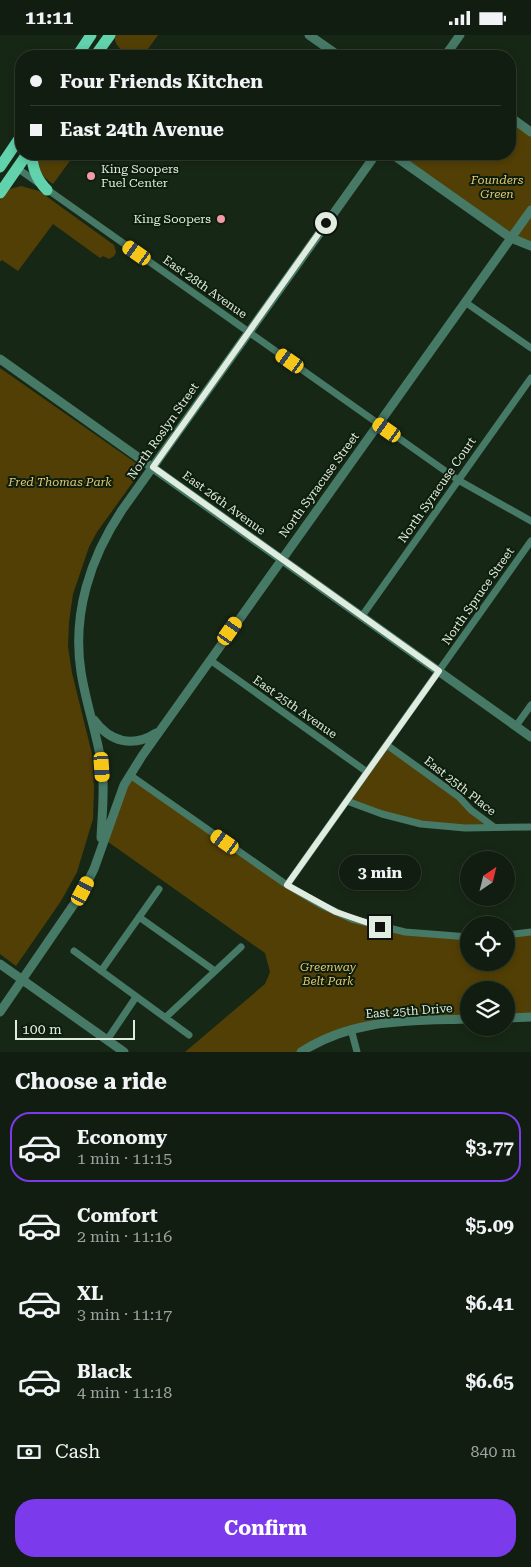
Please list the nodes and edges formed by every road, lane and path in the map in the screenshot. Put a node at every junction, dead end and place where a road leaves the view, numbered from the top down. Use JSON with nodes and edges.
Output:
{"nodes":[{"id":1,"x":91,"y":35,"type":"edge"},
{"id":2,"x":110,"y":35,"type":"edge"},
{"id":3,"x":309,"y":35,"type":"edge"},
{"id":4,"x":460,"y":35,"type":"edge"},
{"id":5,"x":81,"y":50,"type":"edge"},
{"id":6,"x":99,"y":50,"type":"edge"},
{"id":7,"x":330,"y":50,"type":"edge"},
{"id":8,"x":449,"y":50,"type":"edge"},
{"id":9,"x":516,"y":121,"type":"edge"},
{"id":10,"x":531,"y":132,"type":"edge"},
{"id":11,"x":15,"y":145,"type":"edge"},
{"id":12,"x":15,"y":155,"type":"edge"},
{"id":13,"x":23,"y":160,"type":"edge"},
{"id":14,"x":33,"y":160,"type":"edge"},
{"id":15,"x":372,"y":160,"type":"edge"},
{"id":16,"x":400,"y":160,"type":"edge"},
{"id":17,"x":0,"y":167,"type":"edge"},
{"id":18,"x":17,"y":168,"type":"junction"},
{"id":19,"x":48,"y":189,"type":"junction"},
{"id":20,"x":0,"y":193,"type":"edge"},
{"id":21,"x":531,"y":210,"type":"edge"},
{"id":22,"x":511,"y":239,"type":"junction"},
{"id":23,"x":531,"y":247,"type":"edge"},
{"id":24,"x":465,"y":302,"type":"junction"},
{"id":25,"x":248,"y":332,"type":"junction"},
{"id":26,"x":531,"y":349,"type":"edge"},
{"id":27,"x":0,"y":359,"type":"edge"},
{"id":28,"x":531,"y":378,"type":"edge"},
{"id":29,"x":378,"y":424,"type":"junction"},
{"id":30,"x":153,"y":467,"type":"junction"},
{"id":31,"x":458,"y":480,"type":"junction"},
{"id":32,"x":531,"y":521,"type":"edge"},
{"id":33,"x":531,"y":541,"type":"edge"},
{"id":34,"x":281,"y":559,"type":"junction"},
{"id":35,"x":362,"y":616,"type":"junction"},
{"id":36,"x":210,"y":660,"type":"junction"},
{"id":37,"x":439,"y":671,"type":"junction"},
{"id":38,"x":531,"y":705,"type":"edge"},
{"id":39,"x":91,"y":716,"type":"junction"},
{"id":40,"x":516,"y":726,"type":"junction"},
{"id":41,"x":160,"y":730,"type":"junction"},
{"id":42,"x":531,"y":737,"type":"edge"},
{"id":43,"x":387,"y":745,"type":"junction"},
{"id":44,"x":367,"y":772,"type":"junction"},
{"id":45,"x":130,"y":775,"type":"junction"},
{"id":46,"x":347,"y":801,"type":"junction"},
{"id":47,"x":494,"y":827,"type":"junction"},
{"id":48,"x":531,"y":827,"type":"edge"},
{"id":49,"x":100,"y":851,"type":"junction"},
{"id":50,"x":287,"y":885,"type":"junction"},
{"id":51,"x":159,"y":889,"type":"dead end"},
{"id":52,"x":139,"y":917,"type":"junction"},
{"id":53,"x":531,"y":932,"type":"edge"},
{"id":54,"x":515,"y":934,"type":"edge"},
{"id":55,"x":460,"y":936,"type":"edge"},
{"id":56,"x":241,"y":947,"type":"dead end"},
{"id":57,"x":74,"y":951,"type":"dead end"},
{"id":58,"x":0,"y":964,"type":"edge"},
{"id":59,"x":101,"y":971,"type":"junction"},
{"id":60,"x":215,"y":971,"type":"junction"},
{"id":61,"x":22,"y":979,"type":"junction"},
{"id":62,"x":136,"y":997,"type":"junction"},
{"id":63,"x":0,"y":1012,"type":"edge"},
{"id":64,"x":166,"y":1017,"type":"junction"},
{"id":65,"x":531,"y":1017,"type":"edge"},
{"id":66,"x":515,"y":1018,"type":"edge"},
{"id":67,"x":460,"y":1019,"type":"edge"},
{"id":68,"x":351,"y":1029,"type":"junction"},
{"id":69,"x":189,"y":1035,"type":"dead end"},
{"id":70,"x":106,"y":1040,"type":"junction"},
{"id":71,"x":124,"y":1052,"type":"edge"},
{"id":72,"x":300,"y":1052,"type":"edge"},
{"id":73,"x":357,"y":1052,"type":"edge"}],
"edges":[{"from":1,"to":5,"type":"main road"},
{"from":2,"to":6,"type":"main road"},
{"from":3,"to":7,"type":"street"},
{"from":4,"to":8,"type":"street"},
{"from":9,"to":10,"type":"street"},
{"from":11,"to":17,"type":"main road"},
{"from":12,"to":18,"type":"main road"},
{"from":13,"to":18,"type":"main road"},
{"from":14,"to":19,"type":"main road"},
{"from":15,"to":25,"type":"street","name":"North Roslyn Street"},
{"from":16,"to":22,"type":"street"},
{"from":18,"to":19,"type":"street","name":"East 28th Avenue"},
{"from":18,"to":20,"type":"main road"},
{"from":19,"to":25,"type":"street","name":"East 28th Avenue"},
{"from":21,"to":22,"type":"street","name":"North Syracuse Street"},
{"from":22,"to":23,"type":"street"},
{"from":22,"to":24,"type":"street","name":"North Syracuse Street"},
{"from":24,"to":26,"type":"street"},
{"from":24,"to":29,"type":"street","name":"North Syracuse Street"},
{"from":25,"to":29,"type":"street","name":"East 28th Avenue"},
{"from":25,"to":30,"type":"street","name":"North Roslyn Street"},
{"from":27,"to":30,"type":"street","name":"East 26th Avenue"},
{"from":28,"to":31,"type":"street","name":"North Syracuse Court"},
{"from":29,"to":31,"type":"street","name":"East 28th Avenue"},
{"from":29,"to":34,"type":"street","name":"North Syracuse Street"},
{"from":30,"to":34,"type":"street","name":"East 26th Avenue"},
{"from":30,"to":39,"type":"street","name":"North Roslyn Street"},
{"from":31,"to":32,"type":"street","name":"East 28th Avenue"},
{"from":31,"to":35,"type":"street","name":"North Syracuse Court"},
{"from":33,"to":37,"type":"street","name":"North Spruce Street"},
{"from":34,"to":35,"type":"street","name":"East 26th Avenue"},
{"from":34,"to":36,"type":"street","name":"North Syracuse Street"},
{"from":35,"to":37,"type":"street","name":"East 26th Avenue"},
{"from":36,"to":41,"type":"street","name":"North Syracuse Street"},
{"from":36,"to":44,"type":"street","name":"East 25th Avenue"},
{"from":37,"to":40,"type":"street","name":"East 26th Avenue"},
{"from":37,"to":43,"type":"street","name":"North Spruce Street"},
{"from":38,"to":40,"type":"street"},
{"from":39,"to":41,"type":"street"},
{"from":39,"to":49,"type":"street","name":"North Roslyn Street"},
{"from":40,"to":42,"type":"street","name":"East 26th Avenue"},
{"from":41,"to":45,"type":"street","name":"North Syracuse Street"},
{"from":43,"to":44,"type":"street","name":"North Spruce Street"},
{"from":43,"to":47,"type":"street","name":"East 25th Place"},
{"from":44,"to":46,"type":"street","name":"North Spruce Street"},
{"from":45,"to":49,"type":"street","name":"North Syracuse Street"},
{"from":45,"to":50,"type":"street"},
{"from":46,"to":47,"type":"street"},
{"from":46,"to":50,"type":"street","name":"North Spruce Street"},
{"from":47,"to":48,"type":"street"},
{"from":49,"to":61,"type":"street","name":"North Syracuse Street"},
{"from":50,"to":55,"type":"street"},
{"from":51,"to":52,"type":"street"},
{"from":52,"to":59,"type":"street"},
{"from":52,"to":60,"type":"street"},
{"from":53,"to":54,"type":"street"},
{"from":56,"to":60,"type":"street"},
{"from":57,"to":59,"type":"street"},
{"from":58,"to":61,"type":"street"},
{"from":59,"to":62,"type":"street"},
{"from":60,"to":64,"type":"street"},
{"from":61,"to":63,"type":"street","name":"North Syracuse Street"},
{"from":61,"to":70,"type":"street"},
{"from":62,"to":64,"type":"street"},
{"from":62,"to":70,"type":"street"},
{"from":64,"to":69,"type":"street"},
{"from":65,"to":66,"type":"street"},
{"from":67,"to":68,"type":"street","name":"East 25th Drive"},
{"from":68,"to":72,"type":"street","name":"East 25th Drive"},
{"from":68,"to":73,"type":"street"},
{"from":70,"to":71,"type":"street"}]}
